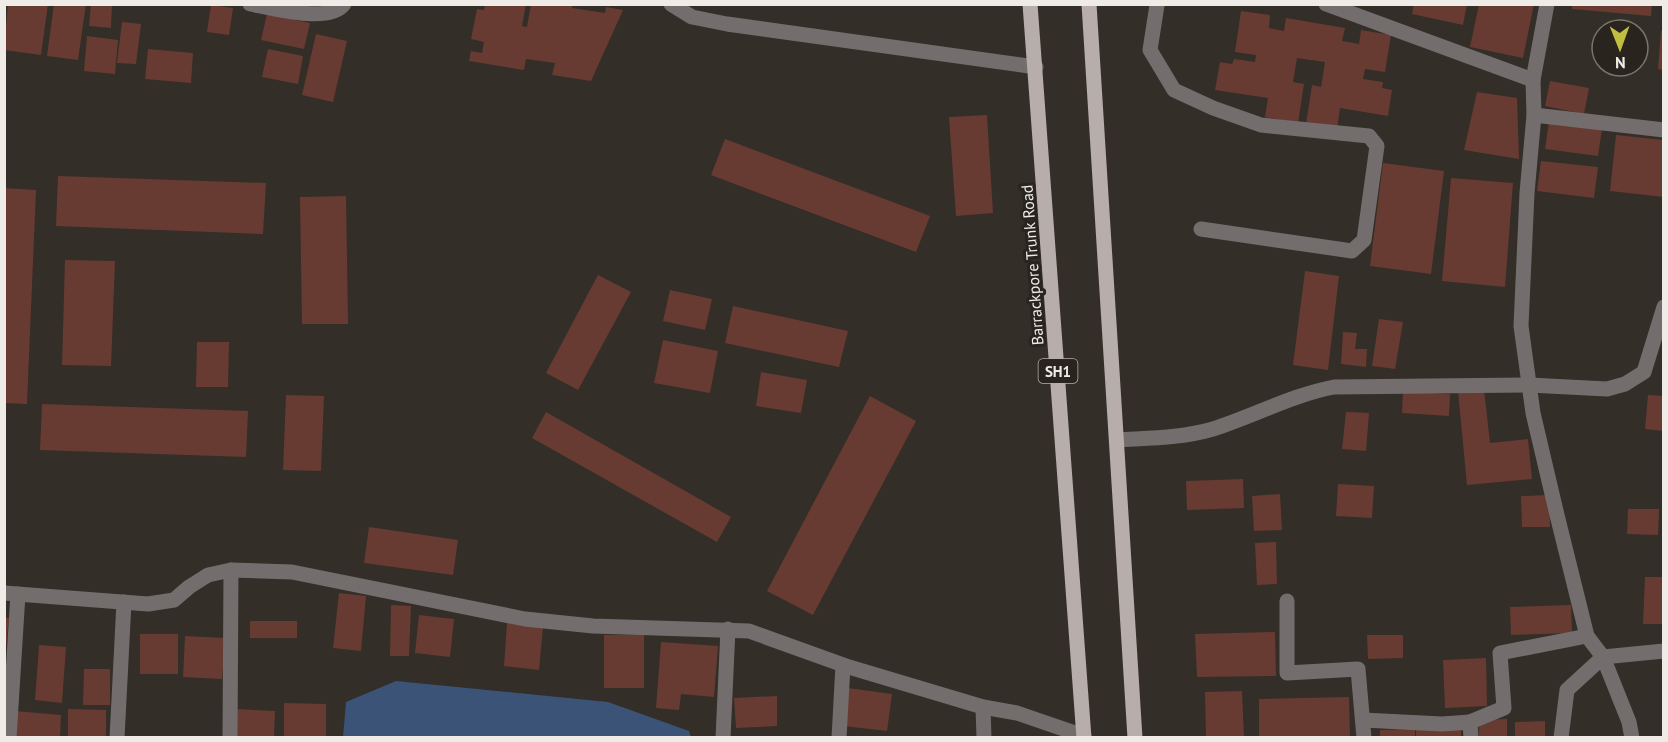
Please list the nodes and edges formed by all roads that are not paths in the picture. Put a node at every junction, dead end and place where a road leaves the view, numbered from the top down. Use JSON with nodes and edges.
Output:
{"nodes":[{"id":1,"x":250,"y":4,"type":"edge"},
{"id":2,"x":344,"y":4,"type":"edge"},
{"id":3,"x":671,"y":4,"type":"edge"},
{"id":4,"x":1030,"y":4,"type":"edge"},
{"id":5,"x":1089,"y":4,"type":"edge"},
{"id":6,"x":1326,"y":4,"type":"edge"},
{"id":7,"x":1547,"y":4,"type":"edge"},
{"id":8,"x":1157,"y":5,"type":"edge"},
{"id":9,"x":1036,"y":67,"type":"junction"},
{"id":10,"x":1533,"y":80,"type":"junction"},
{"id":11,"x":1534,"y":115,"type":"junction"},
{"id":12,"x":1664,"y":130,"type":"edge"},
{"id":13,"x":1201,"y":229,"type":"dead end"},
{"id":14,"x":1664,"y":307,"type":"edge"},
{"id":15,"x":1529,"y":385,"type":"junction"},
{"id":16,"x":1118,"y":440,"type":"junction"},
{"id":17,"x":231,"y":570,"type":"junction"},
{"id":18,"x":11,"y":594,"type":"edge"},
{"id":19,"x":1287,"y":601,"type":"dead end"},
{"id":20,"x":123,"y":602,"type":"junction"},
{"id":21,"x":729,"y":629,"type":"junction"},
{"id":22,"x":1587,"y":636,"type":"junction"},
{"id":23,"x":1664,"y":651,"type":"edge"},
{"id":24,"x":1603,"y":657,"type":"junction"},
{"id":25,"x":843,"y":665,"type":"junction"},
{"id":26,"x":983,"y":707,"type":"junction"},
{"id":27,"x":1364,"y":720,"type":"junction"},
{"id":28,"x":1470,"y":722,"type":"junction"},
{"id":29,"x":1084,"y":737,"type":"edge"},
{"id":30,"x":9,"y":738,"type":"edge"},
{"id":31,"x":117,"y":738,"type":"edge"},
{"id":32,"x":230,"y":738,"type":"edge"},
{"id":33,"x":723,"y":738,"type":"edge"},
{"id":34,"x":839,"y":738,"type":"edge"},
{"id":35,"x":984,"y":738,"type":"edge"},
{"id":36,"x":1135,"y":738,"type":"edge"},
{"id":37,"x":1364,"y":738,"type":"edge"},
{"id":38,"x":1471,"y":738,"type":"edge"},
{"id":39,"x":1561,"y":738,"type":"edge"},
{"id":40,"x":1632,"y":738,"type":"edge"}],
"edges":[{"from":1,"to":2,"type":"street"},
{"from":3,"to":9,"type":"street"},
{"from":4,"to":9,"type":"main road","name":"Barrackpore Trunk Road","number":"SH1"},
{"from":5,"to":16,"type":"main road"},
{"from":6,"to":10,"type":"street"},
{"from":7,"to":10,"type":"street"},
{"from":8,"to":13,"type":"street"},
{"from":9,"to":29,"type":"main road","name":"Barrackpore Trunk Road","number":"SH1"},
{"from":10,"to":11,"type":"street"},
{"from":11,"to":12,"type":"street"},
{"from":11,"to":15,"type":"street"},
{"from":14,"to":15,"type":"street"},
{"from":15,"to":16,"type":"street"},
{"from":15,"to":22,"type":"street"},
{"from":16,"to":36,"type":"main road"},
{"from":17,"to":20,"type":"street"},
{"from":17,"to":21,"type":"street"},
{"from":17,"to":32,"type":"street"},
{"from":18,"to":20,"type":"street"},
{"from":18,"to":30,"type":"street"},
{"from":19,"to":27,"type":"street"},
{"from":20,"to":31,"type":"street"},
{"from":21,"to":25,"type":"street"},
{"from":21,"to":33,"type":"street"},
{"from":22,"to":24,"type":"street"},
{"from":22,"to":28,"type":"street"},
{"from":23,"to":24,"type":"street"},
{"from":24,"to":39,"type":"street"},
{"from":24,"to":40,"type":"street"},
{"from":25,"to":26,"type":"street"},
{"from":25,"to":34,"type":"street"},
{"from":26,"to":29,"type":"street"},
{"from":26,"to":35,"type":"street"},
{"from":27,"to":28,"type":"street"},
{"from":27,"to":37,"type":"street"},
{"from":28,"to":38,"type":"street"}]}
